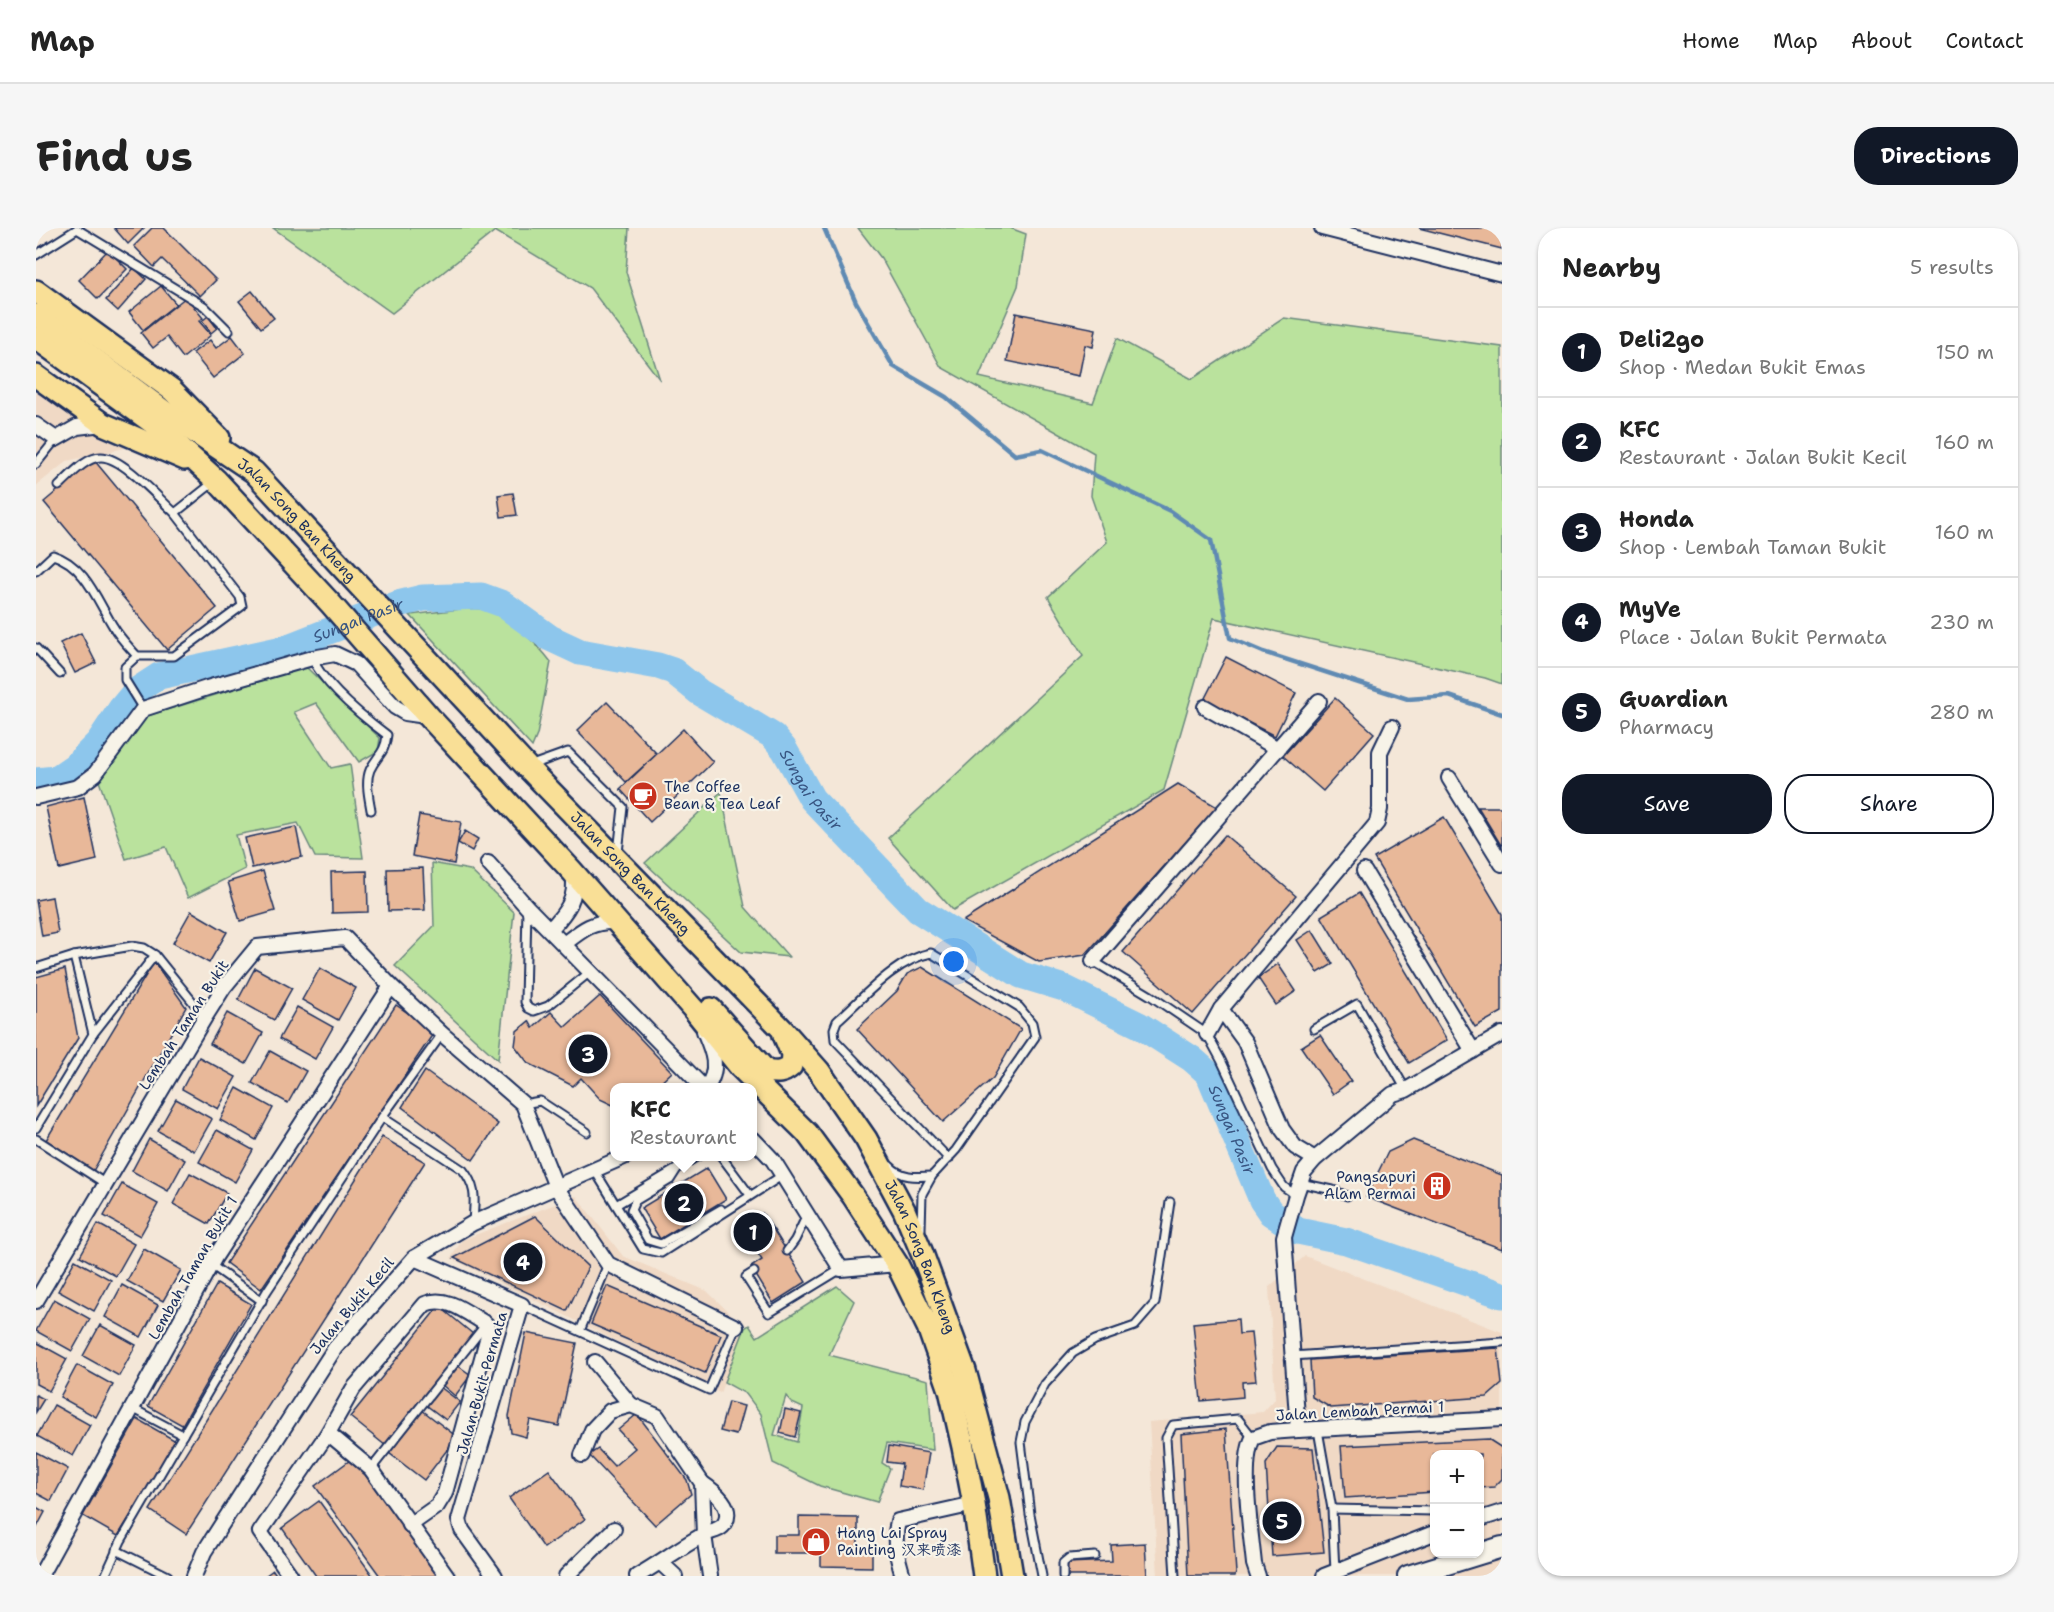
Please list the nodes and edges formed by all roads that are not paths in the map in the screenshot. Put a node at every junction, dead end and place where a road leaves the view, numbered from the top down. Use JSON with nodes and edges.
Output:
{"nodes":[{"id":1,"x":1322,"y":228,"type":"edge"},
{"id":2,"x":77,"y":229,"type":"edge"},
{"id":3,"x":36,"y":255,"type":"edge"},
{"id":4,"x":1502,"y":273,"type":"edge"},
{"id":5,"x":36,"y":291,"type":"edge"},
{"id":6,"x":36,"y":315,"type":"edge"},
{"id":7,"x":229,"y":331,"type":"dead end"},
{"id":8,"x":36,"y":338,"type":"edge"},
{"id":9,"x":36,"y":376,"type":"edge"},
{"id":10,"x":74,"y":404,"type":"junction"},
{"id":11,"x":160,"y":418,"type":"junction"},
{"id":12,"x":104,"y":424,"type":"junction"},
{"id":13,"x":36,"y":425,"type":"edge"},
{"id":14,"x":77,"y":427,"type":"junction"},
{"id":15,"x":56,"y":440,"type":"junction"},
{"id":16,"x":36,"y":464,"type":"edge"},
{"id":17,"x":254,"y":472,"type":"junction"},
{"id":18,"x":209,"y":473,"type":"junction"},
{"id":19,"x":59,"y":486,"type":"dead end"},
{"id":20,"x":175,"y":513,"type":"junction"},
{"id":21,"x":36,"y":571,"type":"edge"},
{"id":22,"x":36,"y":648,"type":"edge"},
{"id":23,"x":137,"y":656,"type":"junction"},
{"id":24,"x":312,"y":658,"type":"junction"},
{"id":25,"x":60,"y":674,"type":"dead end"},
{"id":26,"x":1319,"y":701,"type":"dead end"},
{"id":27,"x":141,"y":707,"type":"junction"},
{"id":28,"x":1205,"y":707,"type":"dead end"},
{"id":29,"x":432,"y":720,"type":"junction"},
{"id":30,"x":1392,"y":727,"type":"dead end"},
{"id":31,"x":1278,"y":748,"type":"junction"},
{"id":32,"x":527,"y":767,"type":"junction"},
{"id":33,"x":1449,"y":778,"type":"dead end"},
{"id":34,"x":36,"y":796,"type":"edge"},
{"id":35,"x":371,"y":810,"type":"dead end"},
{"id":36,"x":617,"y":861,"type":"junction"},
{"id":37,"x":488,"y":863,"type":"dead end"},
{"id":38,"x":1502,"y":864,"type":"edge"},
{"id":39,"x":572,"y":871,"type":"junction"},
{"id":40,"x":1364,"y":871,"type":"dead end"},
{"id":41,"x":598,"y":902,"type":"junction"},
{"id":42,"x":527,"y":907,"type":"junction"},
{"id":43,"x":615,"y":922,"type":"junction"},
{"id":44,"x":550,"y":930,"type":"junction"},
{"id":45,"x":564,"y":945,"type":"junction"},
{"id":46,"x":155,"y":955,"type":"junction"},
{"id":47,"x":74,"y":956,"type":"junction"},
{"id":48,"x":1093,"y":961,"type":"joint"},
{"id":49,"x":36,"y":968,"type":"edge"},
{"id":50,"x":590,"y":972,"type":"junction"},
{"id":51,"x":391,"y":986,"type":"junction"},
{"id":52,"x":1221,"y":1009,"type":"junction"},
{"id":53,"x":695,"y":1011,"type":"junction"},
{"id":54,"x":205,"y":1017,"type":"junction"},
{"id":55,"x":782,"y":1029,"type":"junction"},
{"id":56,"x":1314,"y":1029,"type":"dead end"},
{"id":57,"x":93,"y":1034,"type":"junction"},
{"id":58,"x":442,"y":1034,"type":"junction"},
{"id":59,"x":1207,"y":1034,"type":"junction"},
{"id":60,"x":1502,"y":1034,"type":"edge"},
{"id":61,"x":1473,"y":1051,"type":"junction"},
{"id":62,"x":700,"y":1083,"type":"edge"},
{"id":63,"x":710,"y":1083,"type":"edge"},
{"id":64,"x":756,"y":1083,"type":"edge"},
{"id":65,"x":757,"y":1084,"type":"edge"},
{"id":66,"x":1407,"y":1090,"type":"junction"},
{"id":67,"x":523,"y":1104,"type":"junction"},
{"id":68,"x":382,"y":1117,"type":"junction"},
{"id":69,"x":36,"y":1128,"type":"edge"},
{"id":70,"x":587,"y":1132,"type":"dead end"},
{"id":71,"x":36,"y":1139,"type":"edge"},
{"id":72,"x":866,"y":1139,"type":"junction"},
{"id":73,"x":757,"y":1143,"type":"edge"},
{"id":74,"x":949,"y":1159,"type":"junction"},
{"id":75,"x":1315,"y":1159,"type":"junction"},
{"id":76,"x":616,"y":1161,"type":"edge"},
{"id":77,"x":690,"y":1161,"type":"edge"},
{"id":78,"x":725,"y":1161,"type":"edge"},
{"id":79,"x":677,"y":1169,"type":"junction"},
{"id":80,"x":595,"y":1171,"type":"junction"},
{"id":81,"x":783,"y":1175,"type":"junction"},
{"id":82,"x":932,"y":1176,"type":"junction"},
{"id":83,"x":106,"y":1184,"type":"junction"},
{"id":84,"x":556,"y":1188,"type":"junction"},
{"id":85,"x":1298,"y":1189,"type":"junction"},
{"id":86,"x":750,"y":1195,"type":"junction"},
{"id":87,"x":1347,"y":1196,"type":"dead end"},
{"id":88,"x":1170,"y":1202,"type":"dead end"},
{"id":89,"x":616,"y":1205,"type":"junction"},
{"id":90,"x":807,"y":1215,"type":"junction"},
{"id":91,"x":473,"y":1223,"type":"junction"},
{"id":92,"x":786,"y":1251,"type":"dead end"},
{"id":93,"x":922,"y":1253,"type":"junction"},
{"id":94,"x":414,"y":1258,"type":"junction"},
{"id":95,"x":608,"y":1264,"type":"junction"},
{"id":96,"x":897,"y":1264,"type":"junction"},
{"id":97,"x":210,"y":1265,"type":"junction"},
{"id":98,"x":841,"y":1269,"type":"junction"},
{"id":99,"x":754,"y":1272,"type":"dead end"},
{"id":100,"x":262,"y":1300,"type":"junction"},
{"id":101,"x":36,"y":1301,"type":"edge"},
{"id":102,"x":522,"y":1305,"type":"junction"},
{"id":103,"x":486,"y":1324,"type":"junction"},
{"id":104,"x":736,"y":1327,"type":"joint"},
{"id":105,"x":580,"y":1331,"type":"junction"},
{"id":106,"x":1502,"y":1342,"type":"edge"},
{"id":107,"x":1292,"y":1356,"type":"junction"},
{"id":108,"x":595,"y":1362,"type":"dead end"},
{"id":109,"x":631,"y":1405,"type":"junction"},
{"id":110,"x":132,"y":1408,"type":"junction"},
{"id":111,"x":1502,"y":1419,"type":"edge"},
{"id":112,"x":1298,"y":1430,"type":"junction"},
{"id":113,"x":1318,"y":1430,"type":"junction"},
{"id":114,"x":328,"y":1433,"type":"junction"},
{"id":115,"x":183,"y":1435,"type":"junction"},
{"id":116,"x":1253,"y":1438,"type":"junction"},
{"id":117,"x":582,"y":1455,"type":"dead end"},
{"id":118,"x":370,"y":1469,"type":"junction"},
{"id":119,"x":702,"y":1483,"type":"junction"},
{"id":120,"x":974,"y":1504,"type":"junction"},
{"id":121,"x":1332,"y":1509,"type":"junction"},
{"id":122,"x":1430,"y":1511,"type":"edge"},
{"id":123,"x":1502,"y":1512,"type":"edge"},
{"id":124,"x":1484,"y":1517,"type":"edge"},
{"id":125,"x":410,"y":1525,"type":"junction"},
{"id":126,"x":614,"y":1529,"type":"dead end"},
{"id":127,"x":704,"y":1535,"type":"junction"},
{"id":128,"x":1430,"y":1535,"type":"edge"},
{"id":129,"x":1502,"y":1546,"type":"edge"},
{"id":130,"x":116,"y":1550,"type":"junction"},
{"id":131,"x":1095,"y":1556,"type":"dead end"},
{"id":132,"x":661,"y":1563,"type":"junction"},
{"id":133,"x":1330,"y":1573,"type":"edge"},
{"id":134,"x":40,"y":1576,"type":"edge"},
{"id":135,"x":105,"y":1576,"type":"edge"},
{"id":136,"x":168,"y":1576,"type":"edge"},
{"id":137,"x":194,"y":1576,"type":"edge"},
{"id":138,"x":291,"y":1576,"type":"edge"},
{"id":139,"x":447,"y":1576,"type":"edge"},
{"id":140,"x":495,"y":1576,"type":"edge"},
{"id":141,"x":566,"y":1576,"type":"edge"},
{"id":142,"x":637,"y":1576,"type":"edge"},
{"id":143,"x":675,"y":1576,"type":"edge"},
{"id":144,"x":710,"y":1576,"type":"edge"},
{"id":145,"x":903,"y":1576,"type":"edge"},
{"id":146,"x":984,"y":1576,"type":"edge"},
{"id":147,"x":1012,"y":1576,"type":"edge"},
{"id":148,"x":1042,"y":1576,"type":"edge"},
{"id":149,"x":1063,"y":1576,"type":"edge"},
{"id":150,"x":1175,"y":1576,"type":"edge"},
{"id":151,"x":1258,"y":1576,"type":"edge"},
{"id":152,"x":1408,"y":1576,"type":"edge"}],
"edges":[{"from":1,"to":4,"type":"street"},
{"from":2,"to":3,"type":"lane"},
{"from":2,"to":7,"type":"lane"},
{"from":5,"to":17,"type":"main road"},
{"from":6,"to":11,"type":"main road","name":"Jalan Song Ban Kheng"},
{"from":8,"to":11,"type":"main road","name":"Jalan Song Ban Kheng"},
{"from":9,"to":10,"type":"main road"},
{"from":10,"to":12,"type":"main road"},
{"from":10,"to":14,"type":"street"},
{"from":11,"to":17,"type":"main road","name":"Jalan Song Ban Kheng"},
{"from":11,"to":18,"type":"main road","name":"Jalan Song Ban Kheng"},
{"from":12,"to":14,"type":"street"},
{"from":12,"to":18,"type":"main road"},
{"from":13,"to":15,"type":"street"},
{"from":14,"to":15,"type":"street"},
{"from":15,"to":16,"type":"lane"},
{"from":17,"to":32,"type":"main road","name":"Jalan Song Ban Kheng"},
{"from":18,"to":20,"type":"lane"},
{"from":18,"to":29,"type":"main road","name":"Jalan Song Ban Kheng"},
{"from":19,"to":20,"type":"lane"},
{"from":20,"to":23,"type":"lane"},
{"from":21,"to":23,"type":"lane"},
{"from":22,"to":25,"type":"lane"},
{"from":23,"to":27,"type":"lane"},
{"from":24,"to":27,"type":"street"},
{"from":24,"to":29,"type":"street"},
{"from":24,"to":35,"type":"lane"},
{"from":26,"to":31,"type":"street"},
{"from":27,"to":34,"type":"street"},
{"from":28,"to":31,"type":"street"},
{"from":29,"to":39,"type":"main road","name":"Jalan Song Ban Kheng"},
{"from":30,"to":52,"type":"street"},
{"from":31,"to":48,"type":"street"},
{"from":32,"to":36,"type":"main road","name":"Jalan Song Ban Kheng"},
{"from":32,"to":36,"type":"lane"},
{"from":33,"to":38,"type":"street"},
{"from":36,"to":55,"type":"main road","name":"Jalan Song Ban Kheng"},
{"from":37,"to":42,"type":"street"},
{"from":39,"to":41,"type":"main road","name":"Jalan Song Ban Kheng"},
{"from":39,"to":44,"type":"street"},
{"from":40,"to":61,"type":"street"},
{"from":41,"to":43,"type":"main road","name":"Jalan Song Ban Kheng"},
{"from":41,"to":55,"type":"main road"},
{"from":42,"to":44,"type":"street"},
{"from":42,"to":50,"type":"lane"},
{"from":43,"to":45,"type":"street"},
{"from":43,"to":53,"type":"main road","name":"Jalan Song Ban Kheng"},
{"from":44,"to":45,"type":"street"},
{"from":45,"to":50,"type":"street"},
{"from":46,"to":47,"type":"lane"},
{"from":46,"to":54,"type":"lane"},
{"from":46,"to":57,"type":"lane"},
{"from":47,"to":49,"type":"lane"},
{"from":47,"to":57,"type":"lane"},
{"from":48,"to":59,"type":"lane"},
{"from":50,"to":62,"type":"street"},
{"from":51,"to":54,"type":"street","name":"Lembah Taman Bukit"},
{"from":51,"to":58,"type":"street","name":"Lembah Taman Bukit"},
{"from":51,"to":97,"type":"street","name":"Lembah Taman Bukit 1"},
{"from":52,"to":59,"type":"street"},
{"from":52,"to":75,"type":"street"},
{"from":53,"to":63,"type":"street"},
{"from":53,"to":64,"type":"main road","name":"Jalan Song Ban Kheng"},
{"from":54,"to":83,"type":"street","name":"Lembah Taman Bukit"},
{"from":55,"to":72,"type":"main road","name":"Jalan Song Ban Kheng"},
{"from":56,"to":66,"type":"lane"},
{"from":57,"to":69,"type":"lane"},
{"from":58,"to":67,"type":"street","name":"Lembah Taman Bukit"},
{"from":58,"to":68,"type":"lane"},
{"from":59,"to":85,"type":"lane"},
{"from":60,"to":61,"type":"street"},
{"from":61,"to":66,"type":"street"},
{"from":65,"to":96,"type":"main road","name":"Jalan Song Ban Kheng"},
{"from":66,"to":75,"type":"street"},
{"from":67,"to":70,"type":"lane"},
{"from":67,"to":84,"type":"street","name":"Lembah Taman Bukit"},
{"from":68,"to":91,"type":"lane"},
{"from":68,"to":100,"type":"lane"},
{"from":71,"to":83,"type":"lane"},
{"from":72,"to":82,"type":"lane"},
{"from":72,"to":93,"type":"main road","name":"Jalan Song Ban Kheng"},
{"from":73,"to":81,"type":"street"},
{"from":74,"to":74,"type":"lane"},
{"from":74,"to":82,"type":"lane"},
{"from":75,"to":85,"type":"street"},
{"from":76,"to":80,"type":"street","name":"Jalan Bukit Kecil"},
{"from":77,"to":79,"type":"lane"},
{"from":78,"to":86,"type":"lane"},
{"from":79,"to":86,"type":"lane"},
{"from":79,"to":89,"type":"lane"},
{"from":80,"to":84,"type":"street","name":"Jalan Bukit Kecil"},
{"from":80,"to":89,"type":"lane"},
{"from":81,"to":86,"type":"lane"},
{"from":81,"to":90,"type":"street"},
{"from":82,"to":93,"type":"lane"},
{"from":83,"to":101,"type":"street","name":"Lembah Taman Bukit"},
{"from":84,"to":91,"type":"street","name":"Jalan Bukit Kecil"},
{"from":84,"to":95,"type":"street","name":"Lembah Taman Bukit"},
{"from":85,"to":87,"type":"lane"},
{"from":85,"to":107,"type":"street"},
{"from":86,"to":89,"type":"lane"},
{"from":88,"to":148,"type":"lane"},
{"from":90,"to":92,"type":"lane"},
{"from":90,"to":98,"type":"street"},
{"from":91,"to":94,"type":"street","name":"Jalan Bukit Kecil"},
{"from":93,"to":147,"type":"main road","name":"Jalan Song Ban Kheng"},
{"from":94,"to":102,"type":"street","name":"Jalan Bukit Permata"},
{"from":94,"to":137,"type":"street","name":"Jalan Bukit Kecil"},
{"from":95,"to":104,"type":"street"},
{"from":95,"to":105,"type":"lane"},
{"from":96,"to":98,"type":"street"},
{"from":96,"to":120,"type":"main road","name":"Jalan Song Ban Kheng"},
{"from":97,"to":100,"type":"lane"},
{"from":97,"to":110,"type":"street","name":"Lembah Taman Bukit 1"},
{"from":98,"to":99,"type":"lane"},
{"from":100,"to":115,"type":"lane"},
{"from":102,"to":105,"type":"lane"},
{"from":102,"to":140,"type":"street","name":"Jalan Bukit Permata"},
{"from":103,"to":114,"type":"street"},
{"from":103,"to":118,"type":"lane"},
{"from":103,"to":125,"type":"street"},
{"from":104,"to":105,"type":"lane"},
{"from":106,"to":107,"type":"lane"},
{"from":107,"to":112,"type":"street"},
{"from":108,"to":109,"type":"street"},
{"from":109,"to":117,"type":"street"},
{"from":109,"to":119,"type":"street"},
{"from":110,"to":115,"type":"lane"},
{"from":110,"to":134,"type":"street","name":"Lembah Taman Bukit 1"},
{"from":111,"to":113,"type":"street","name":"Jalan Lembah Permai 1"},
{"from":112,"to":113,"type":"street","name":"Jalan Lembah Permai 1"},
{"from":112,"to":116,"type":"street","name":"Jalan Lembah Permai 1"},
{"from":113,"to":121,"type":"lane"},
{"from":114,"to":118,"type":"street"},
{"from":114,"to":138,"type":"street"},
{"from":115,"to":130,"type":"lane"},
{"from":116,"to":150,"type":"lane"},
{"from":116,"to":151,"type":"street"},
{"from":118,"to":125,"type":"street"},
{"from":119,"to":127,"type":"street"},
{"from":119,"to":127,"type":"street"},
{"from":120,"to":145,"type":"street"},
{"from":120,"to":146,"type":"main road","name":"Jalan Song Ban Kheng"},
{"from":121,"to":122,"type":"lane"},
{"from":121,"to":133,"type":"lane"},
{"from":123,"to":124,"type":"street"},
{"from":125,"to":139,"type":"street"},
{"from":126,"to":141,"type":"street"},
{"from":127,"to":132,"type":"street"},
{"from":127,"to":144,"type":"street"},
{"from":128,"to":133,"type":"street"},
{"from":129,"to":152,"type":"main road"},
{"from":130,"to":135,"type":"lane"},
{"from":130,"to":136,"type":"lane"},
{"from":131,"to":149,"type":"lane"},
{"from":132,"to":142,"type":"street"},
{"from":132,"to":143,"type":"street"}]}
